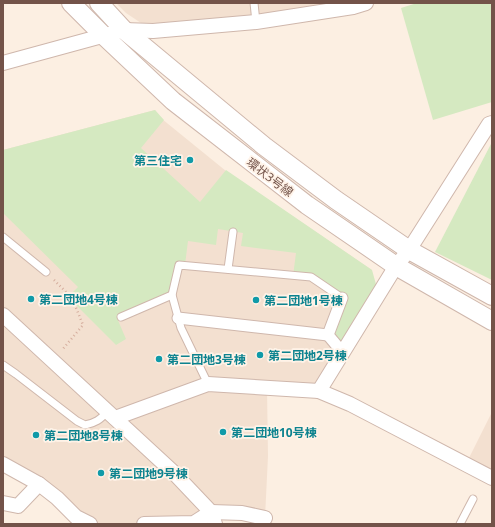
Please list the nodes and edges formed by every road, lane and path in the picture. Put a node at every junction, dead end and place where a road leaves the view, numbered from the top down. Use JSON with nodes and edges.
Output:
{"nodes":[{"id":1,"x":71,"y":3,"type":"edge"},
{"id":2,"x":98,"y":3,"type":"edge"},
{"id":3,"x":254,"y":3,"type":"edge"},
{"id":4,"x":366,"y":3,"type":"edge"},
{"id":5,"x":256,"y":22,"type":"junction"},
{"id":6,"x":124,"y":30,"type":"junction"},
{"id":7,"x":103,"y":36,"type":"junction"},
{"id":8,"x":3,"y":63,"type":"edge"},
{"id":9,"x":492,"y":123,"type":"edge"},
{"id":10,"x":233,"y":232,"type":"dead end"},
{"id":11,"x":3,"y":237,"type":"edge"},
{"id":12,"x":408,"y":250,"type":"junction"},
{"id":13,"x":396,"y":266,"type":"junction"},
{"id":14,"x":228,"y":269,"type":"junction"},
{"id":15,"x":46,"y":272,"type":"joint"},
{"id":16,"x":172,"y":295,"type":"junction"},
{"id":17,"x":492,"y":296,"type":"edge"},
{"id":18,"x":342,"y":298,"type":"joint"},
{"id":19,"x":3,"y":315,"type":"edge"},
{"id":20,"x":121,"y":317,"type":"dead end"},
{"id":21,"x":178,"y":318,"type":"junction"},
{"id":22,"x":492,"y":321,"type":"edge"},
{"id":23,"x":328,"y":335,"type":"junction"},
{"id":24,"x":343,"y":353,"type":"junction"},
{"id":25,"x":53,"y":361,"type":"junction"},
{"id":26,"x":3,"y":365,"type":"edge"},
{"id":27,"x":208,"y":384,"type":"junction"},
{"id":28,"x":319,"y":391,"type":"junction"},
{"id":29,"x":111,"y":415,"type":"junction"},
{"id":30,"x":3,"y":464,"type":"edge"},
{"id":31,"x":492,"y":478,"type":"edge"},
{"id":32,"x":39,"y":484,"type":"junction"},
{"id":33,"x":473,"y":499,"type":"dead end"},
{"id":34,"x":3,"y":503,"type":"edge"},
{"id":35,"x":213,"y":518,"type":"edge"},
{"id":36,"x":76,"y":521,"type":"edge"},
{"id":37,"x":268,"y":522,"type":"edge"},
{"id":38,"x":90,"y":524,"type":"edge"},
{"id":39,"x":144,"y":524,"type":"edge"},
{"id":40,"x":460,"y":524,"type":"edge"}],
"edges":[{"from":1,"to":7,"type":"street","name":"環状3号線"},
{"from":2,"to":6,"type":"street","name":"環状3号線"},
{"from":3,"to":5,"type":"lane"},
{"from":4,"to":5,"type":"street"},
{"from":5,"to":6,"type":"street"},
{"from":6,"to":7,"type":"street"},
{"from":6,"to":12,"type":"street","name":"環状3号線"},
{"from":7,"to":8,"type":"street"},
{"from":7,"to":13,"type":"street","name":"環状3号線"},
{"from":9,"to":12,"type":"street"},
{"from":10,"to":14,"type":"lane"},
{"from":11,"to":15,"type":"lane"},
{"from":12,"to":13,"type":"street"},
{"from":12,"to":17,"type":"street","name":"環状3号線"},
{"from":13,"to":22,"type":"street","name":"環状3号線"},
{"from":13,"to":24,"type":"street"},
{"from":14,"to":16,"type":"lane"},
{"from":14,"to":18,"type":"lane"},
{"from":15,"to":25,"type":"path"},
{"from":16,"to":20,"type":"lane"},
{"from":16,"to":21,"type":"lane"},
{"from":18,"to":23,"type":"street"},
{"from":19,"to":25,"type":"street"},
{"from":21,"to":23,"type":"street"},
{"from":21,"to":27,"type":"lane"},
{"from":23,"to":24,"type":"street"},
{"from":24,"to":28,"type":"street"},
{"from":25,"to":29,"type":"street"},
{"from":26,"to":29,"type":"lane"},
{"from":27,"to":28,"type":"street"},
{"from":27,"to":29,"type":"street"},
{"from":28,"to":31,"type":"street"},
{"from":29,"to":35,"type":"street"},
{"from":30,"to":32,"type":"street"},
{"from":32,"to":34,"type":"street"},
{"from":32,"to":36,"type":"street"},
{"from":33,"to":40,"type":"lane"},
{"from":35,"to":37,"type":"street"},
{"from":35,"to":39,"type":"street"},
{"from":36,"to":38,"type":"street"}]}
